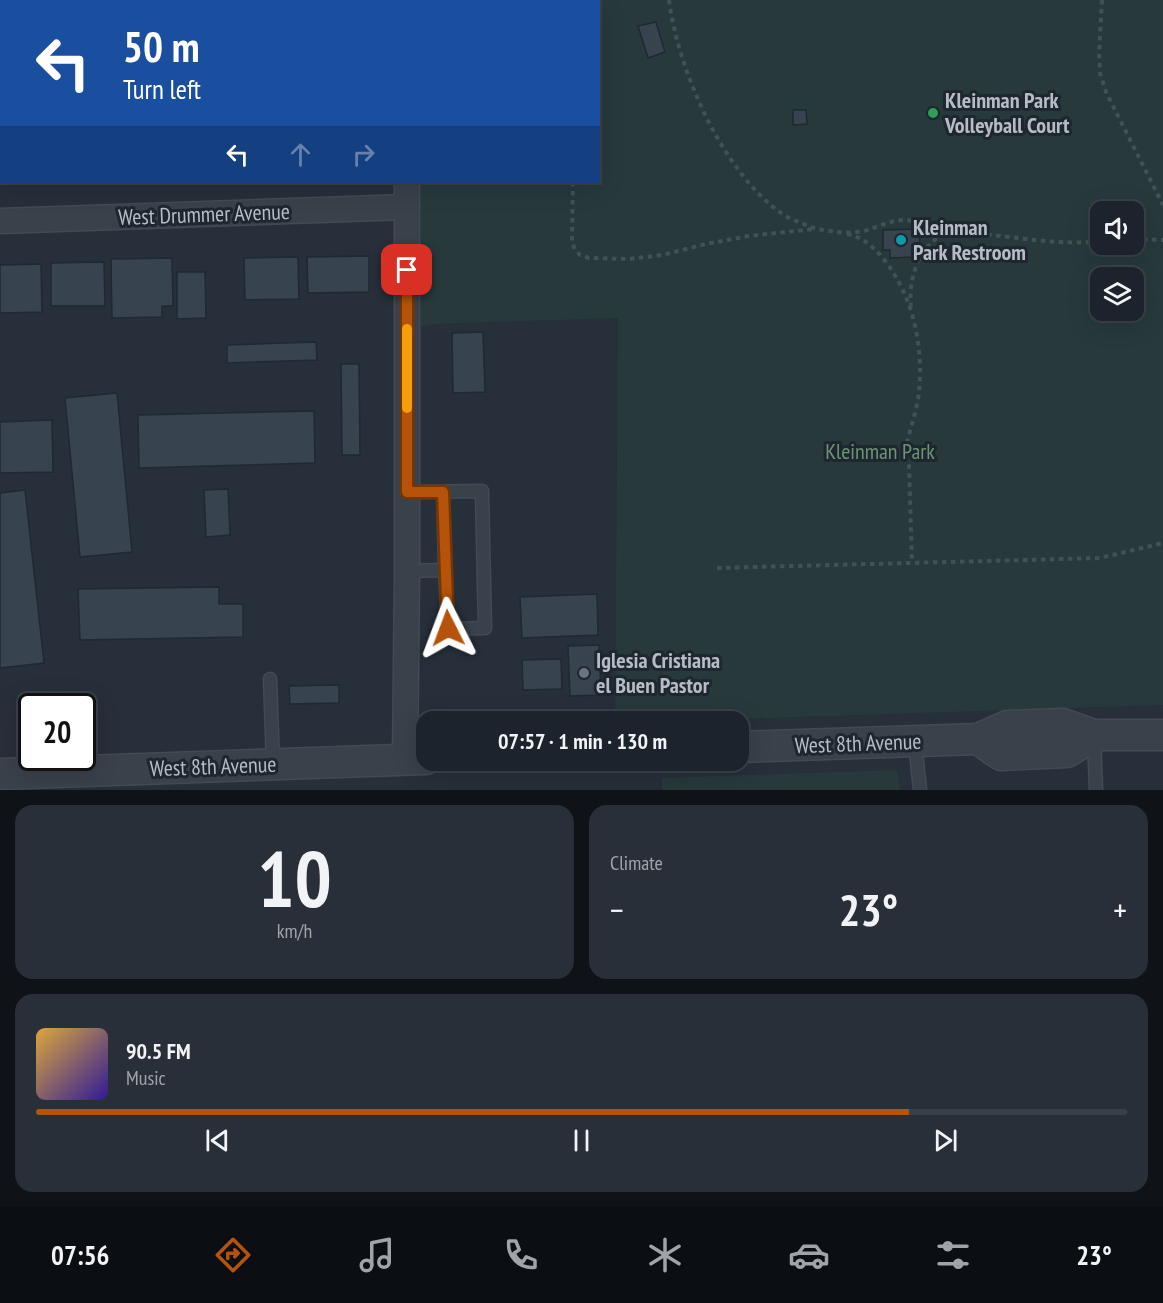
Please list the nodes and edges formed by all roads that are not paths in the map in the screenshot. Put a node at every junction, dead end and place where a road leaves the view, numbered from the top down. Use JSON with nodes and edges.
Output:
{"nodes":[{"id":1,"x":407,"y":183,"type":"edge"},
{"id":2,"x":407,"y":207,"type":"junction"},
{"id":3,"x":0,"y":221,"type":"edge"},
{"id":4,"x":407,"y":492,"type":"junction"},
{"id":5,"x":443,"y":492,"type":"junction"},
{"id":6,"x":445,"y":570,"type":"junction"},
{"id":7,"x":407,"y":571,"type":"junction"},
{"id":8,"x":270,"y":679,"type":"dead end"},
{"id":9,"x":1094,"y":735,"type":"junction"},
{"id":10,"x":1163,"y":735,"type":"edge"},
{"id":11,"x":915,"y":741,"type":"junction"},
{"id":12,"x":749,"y":747,"type":"edge"},
{"id":13,"x":416,"y":759,"type":"edge"},
{"id":14,"x":273,"y":764,"type":"junction"},
{"id":15,"x":0,"y":774,"type":"edge"},
{"id":16,"x":112,"y":780,"type":"edge"},
{"id":17,"x":920,"y":790,"type":"edge"},
{"id":18,"x":1096,"y":790,"type":"edge"}],
"edges":[{"from":1,"to":2,"type":"street"},
{"from":2,"to":3,"type":"street","name":"West Drummer Avenue"},
{"from":2,"to":4,"type":"street"},
{"from":4,"to":5,"type":"lane"},
{"from":4,"to":7,"type":"street"},
{"from":5,"to":6,"type":"lane"},
{"from":5,"to":6,"type":"lane"},
{"from":6,"to":7,"type":"lane"},
{"from":7,"to":13,"type":"street"},
{"from":8,"to":14,"type":"lane"},
{"from":9,"to":10,"type":"street","name":"West 8th Avenue"},
{"from":9,"to":11,"type":"street","name":"West 8th Avenue"},
{"from":9,"to":18,"type":"lane"},
{"from":11,"to":12,"type":"street","name":"West 8th Avenue"},
{"from":11,"to":17,"type":"lane"},
{"from":13,"to":14,"type":"street","name":"West 8th Avenue"},
{"from":14,"to":16,"type":"street","name":"West 8th Avenue"},
{"from":15,"to":16,"type":"street","name":"West 8th Avenue"}]}
